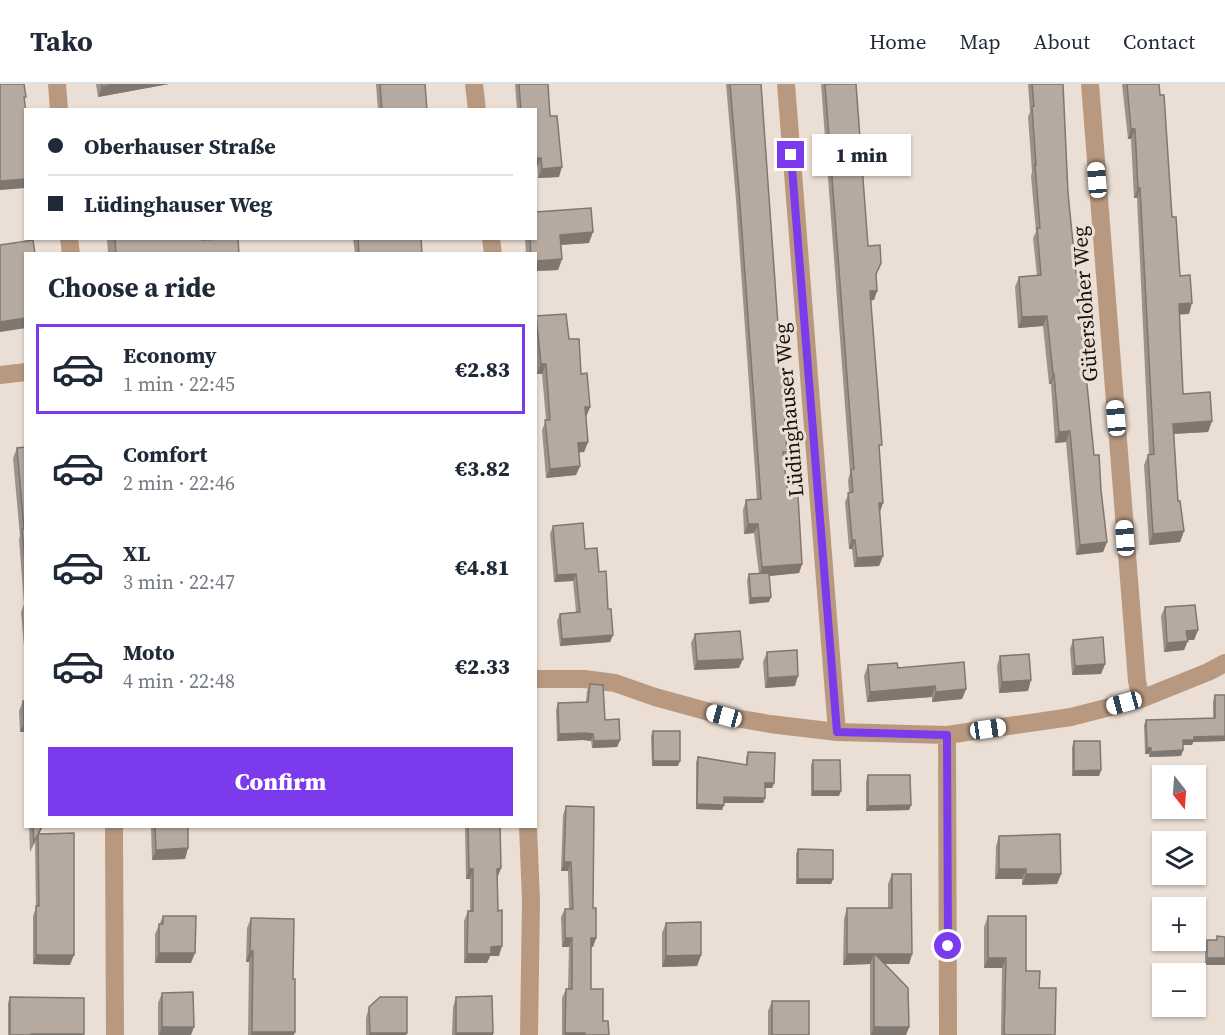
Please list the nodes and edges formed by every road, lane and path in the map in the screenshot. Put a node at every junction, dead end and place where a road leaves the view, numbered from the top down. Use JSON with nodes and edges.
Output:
{"nodes":[{"id":1,"x":57,"y":84,"type":"edge"},
{"id":2,"x":474,"y":84,"type":"edge"},
{"id":3,"x":786,"y":84,"type":"edge"},
{"id":4,"x":1090,"y":84,"type":"edge"},
{"id":5,"x":59,"y":108,"type":"edge"},
{"id":6,"x":477,"y":108,"type":"edge"},
{"id":7,"x":24,"y":372,"type":"edge"},
{"id":8,"x":0,"y":375,"type":"edge"},
{"id":9,"x":1225,"y":663,"type":"edge"},
{"id":10,"x":537,"y":679,"type":"edge"},
{"id":11,"x":1141,"y":699,"type":"junction"},
{"id":12,"x":837,"y":732,"type":"junction"},
{"id":13,"x":947,"y":735,"type":"junction"},
{"id":14,"x":114,"y":828,"type":"edge"},
{"id":15,"x":528,"y":828,"type":"edge"},
{"id":16,"x":115,"y":1035,"type":"edge"},
{"id":17,"x":529,"y":1035,"type":"edge"},
{"id":18,"x":948,"y":1035,"type":"edge"}],
"edges":[{"from":1,"to":5,"type":"street"},
{"from":2,"to":6,"type":"street"},
{"from":3,"to":12,"type":"street","name":"Lüdinghauser Weg"},
{"from":4,"to":11,"type":"street","name":"Gütersloher Weg"},
{"from":7,"to":8,"type":"street"},
{"from":9,"to":11,"type":"street"},
{"from":10,"to":12,"type":"street"},
{"from":11,"to":13,"type":"street"},
{"from":12,"to":13,"type":"street"},
{"from":13,"to":18,"type":"street"},
{"from":14,"to":16,"type":"street"},
{"from":15,"to":17,"type":"street"}]}
